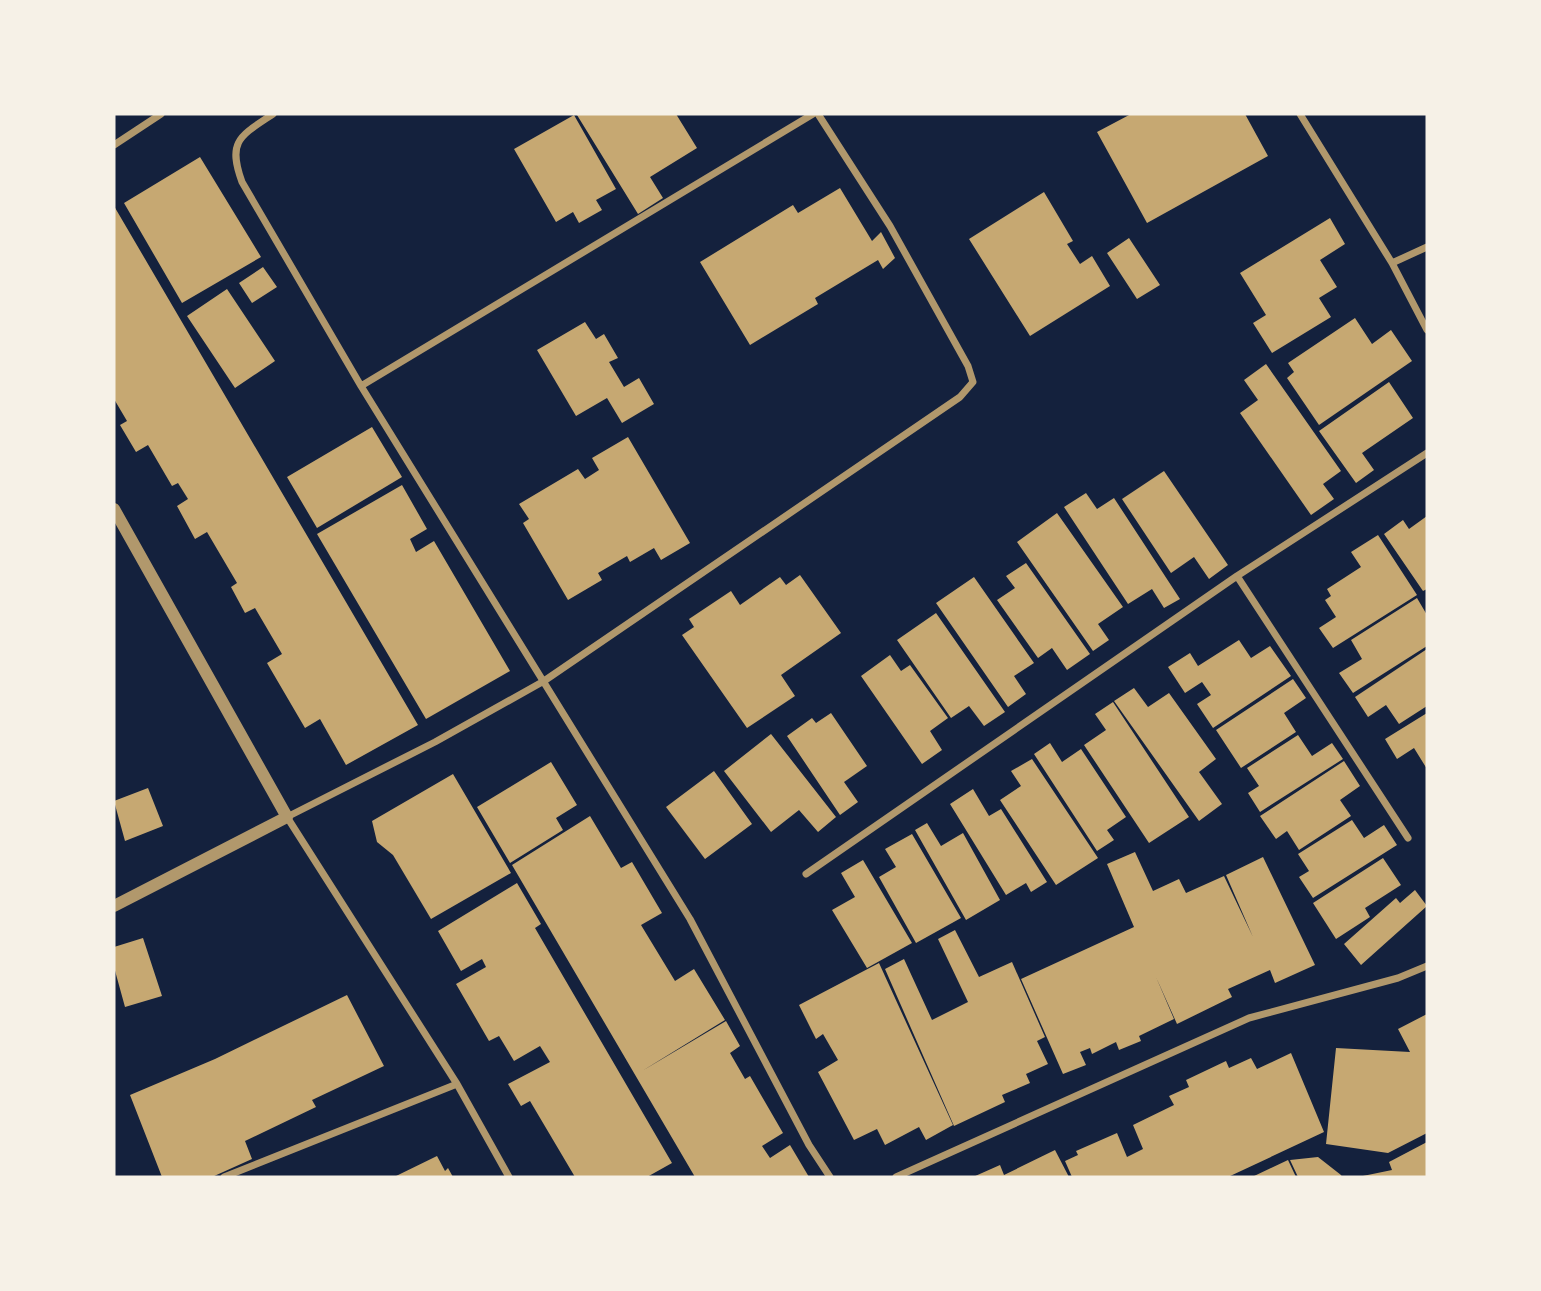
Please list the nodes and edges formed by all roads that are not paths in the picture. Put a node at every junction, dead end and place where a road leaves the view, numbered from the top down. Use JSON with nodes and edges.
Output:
{"nodes":[{"id":1,"x":161,"y":114,"type":"edge"},
{"id":2,"x":273,"y":114,"type":"edge"},
{"id":3,"x":816,"y":114,"type":"edge"},
{"id":4,"x":1300,"y":114,"type":"edge"},
{"id":5,"x":114,"y":145,"type":"edge"},
{"id":6,"x":1427,"y":247,"type":"edge"},
{"id":7,"x":1392,"y":263,"type":"junction"},
{"id":8,"x":1427,"y":330,"type":"edge"},
{"id":9,"x":361,"y":386,"type":"junction"},
{"id":10,"x":1427,"y":453,"type":"edge"},
{"id":11,"x":114,"y":509,"type":"edge"},
{"id":12,"x":1237,"y":576,"type":"junction"},
{"id":13,"x":544,"y":681,"type":"junction"},
{"id":14,"x":287,"y":817,"type":"junction"},
{"id":15,"x":1408,"y":838,"type":"dead end"},
{"id":16,"x":806,"y":874,"type":"dead end"},
{"id":17,"x":114,"y":906,"type":"edge"},
{"id":18,"x":1427,"y":966,"type":"edge"},
{"id":19,"x":457,"y":1084,"type":"junction"},
{"id":20,"x":224,"y":1177,"type":"edge"},
{"id":21,"x":509,"y":1177,"type":"edge"},
{"id":22,"x":830,"y":1177,"type":"edge"},
{"id":23,"x":896,"y":1177,"type":"edge"}],
"edges":[{"from":1,"to":5,"type":"street"},
{"from":2,"to":9,"type":"street"},
{"from":3,"to":9,"type":"street"},
{"from":3,"to":13,"type":"street"},
{"from":4,"to":7,"type":"street"},
{"from":6,"to":7,"type":"street"},
{"from":7,"to":8,"type":"street"},
{"from":9,"to":13,"type":"street"},
{"from":10,"to":12,"type":"street"},
{"from":11,"to":14,"type":"street"},
{"from":12,"to":15,"type":"street"},
{"from":12,"to":16,"type":"street"},
{"from":13,"to":14,"type":"street"},
{"from":13,"to":22,"type":"street"},
{"from":14,"to":17,"type":"street"},
{"from":14,"to":19,"type":"street"},
{"from":18,"to":23,"type":"street"},
{"from":19,"to":20,"type":"street"},
{"from":19,"to":21,"type":"street"}]}
